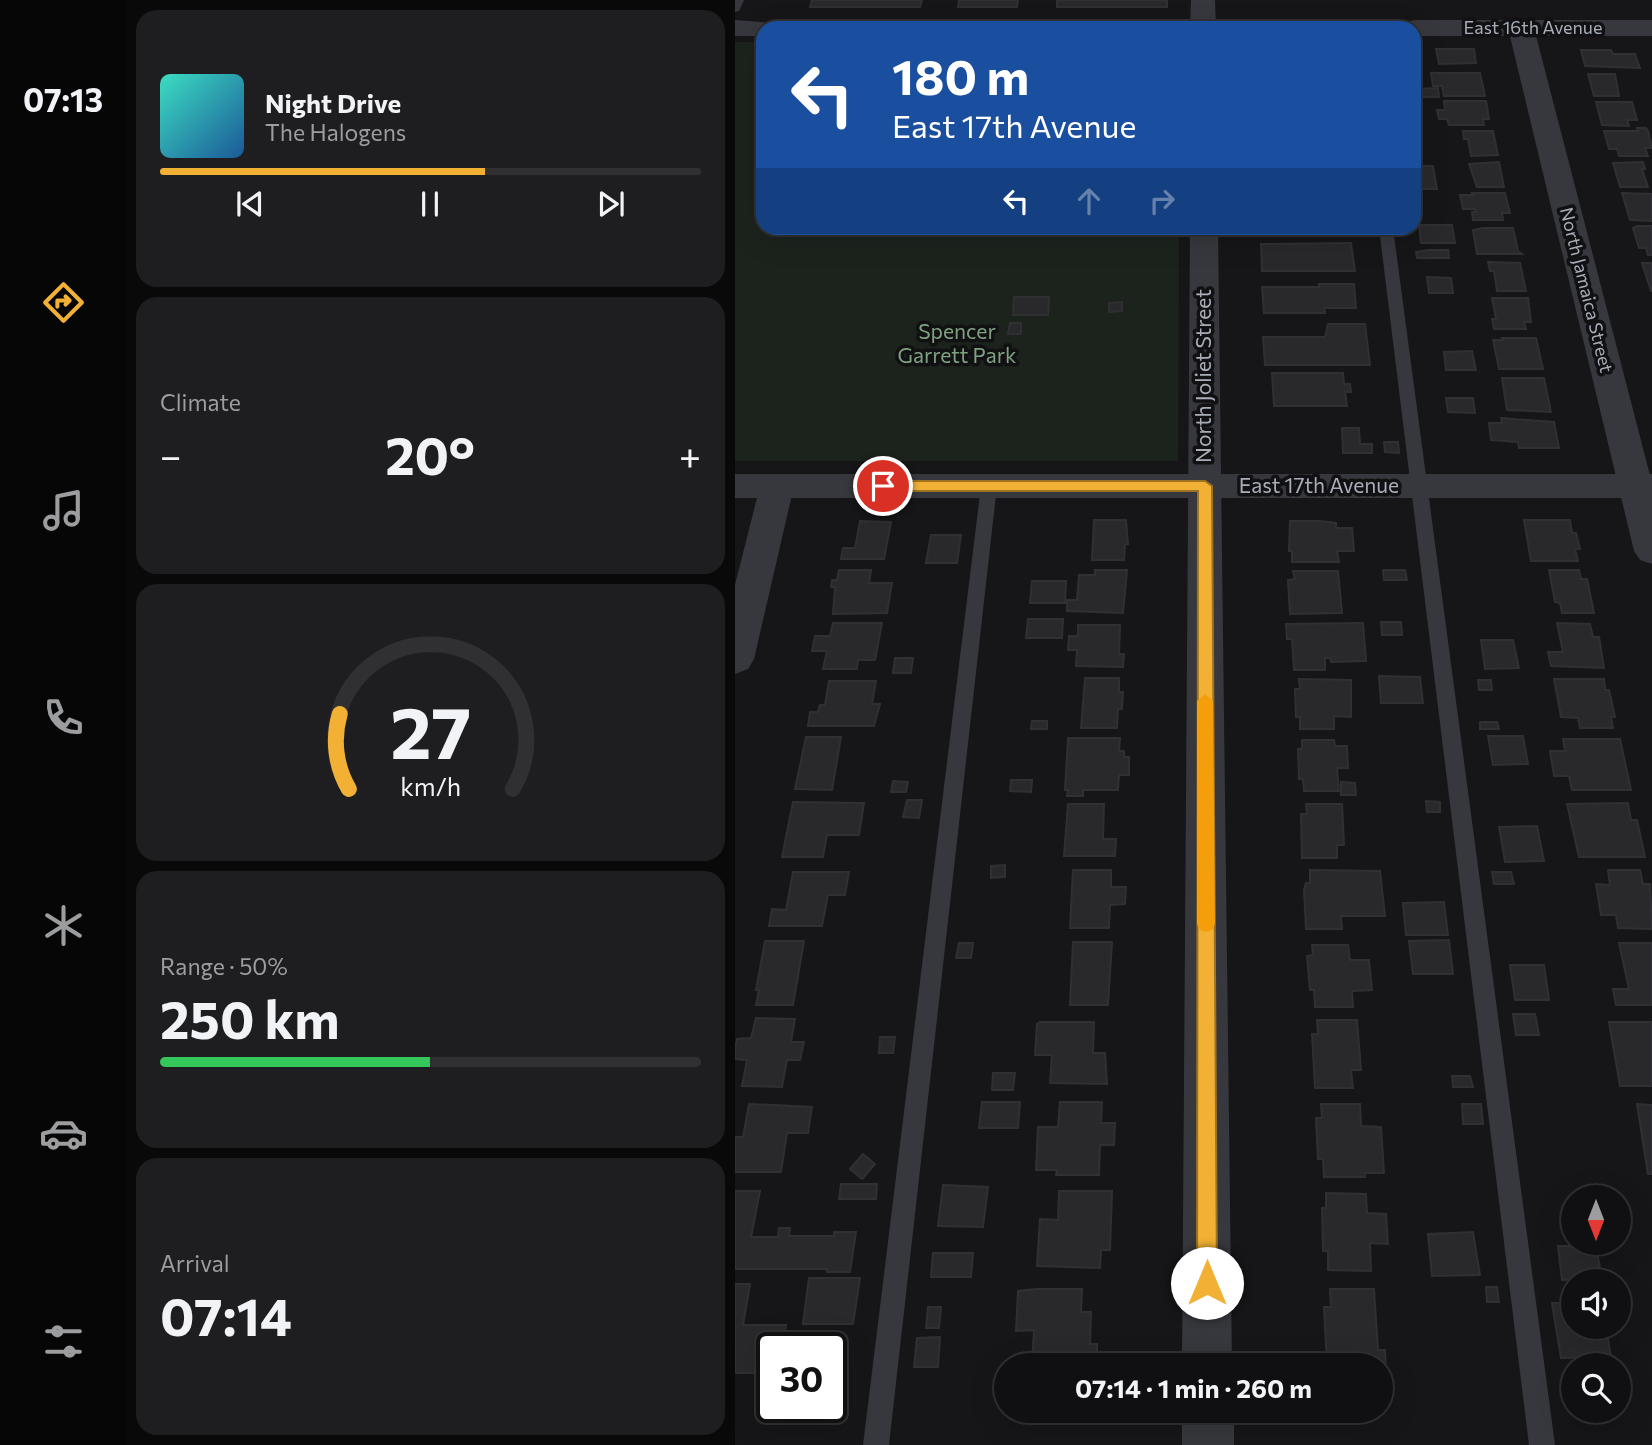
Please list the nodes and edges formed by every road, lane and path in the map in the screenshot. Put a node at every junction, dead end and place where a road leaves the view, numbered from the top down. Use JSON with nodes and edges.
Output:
{"nodes":[{"id":1,"x":738,"y":0,"type":"edge"},
{"id":2,"x":1203,"y":0,"type":"edge"},
{"id":3,"x":735,"y":8,"type":"edge"},
{"id":4,"x":1203,"y":21,"type":"edge"},
{"id":5,"x":735,"y":28,"type":"edge"},
{"id":6,"x":756,"y":28,"type":"edge"},
{"id":7,"x":1421,"y":28,"type":"edge"},
{"id":8,"x":1521,"y":28,"type":"junction"},
{"id":9,"x":1652,"y":28,"type":"edge"},
{"id":10,"x":1204,"y":235,"type":"edge"},
{"id":11,"x":1387,"y":235,"type":"edge"},
{"id":12,"x":735,"y":486,"type":"edge"},
{"id":13,"x":776,"y":486,"type":"junction"},
{"id":14,"x":989,"y":486,"type":"junction"},
{"id":15,"x":1205,"y":486,"type":"junction"},
{"id":16,"x":1419,"y":486,"type":"junction"},
{"id":17,"x":1644,"y":486,"type":"edge"},
{"id":18,"x":1652,"y":551,"type":"edge"},
{"id":19,"x":735,"y":659,"type":"edge"},
{"id":20,"x":1207,"y":1353,"type":"edge"},
{"id":21,"x":1207,"y":1423,"type":"edge"},
{"id":22,"x":876,"y":1445,"type":"edge"},
{"id":23,"x":1208,"y":1445,"type":"edge"},
{"id":24,"x":1542,"y":1445,"type":"edge"}],
"edges":[{"from":1,"to":3,"type":"lane"},
{"from":2,"to":4,"type":"street"},
{"from":5,"to":6,"type":"street"},
{"from":7,"to":8,"type":"street","name":"East 16th Avenue"},
{"from":8,"to":9,"type":"street","name":"East 16th Avenue"},
{"from":8,"to":17,"type":"street","name":"North Jamaica Street"},
{"from":10,"to":15,"type":"street","name":"North Joliet Street"},
{"from":11,"to":16,"type":"lane"},
{"from":12,"to":13,"type":"street","name":"East 17th Avenue"},
{"from":13,"to":14,"type":"street","name":"East 17th Avenue"},
{"from":13,"to":19,"type":"street"},
{"from":14,"to":15,"type":"street","name":"East 17th Avenue"},
{"from":14,"to":22,"type":"lane"},
{"from":15,"to":16,"type":"street","name":"East 17th Avenue"},
{"from":15,"to":20,"type":"street","name":"North Joliet Street"},
{"from":16,"to":17,"type":"street","name":"East 17th Avenue"},
{"from":16,"to":24,"type":"lane"},
{"from":17,"to":18,"type":"street","name":"North Jamaica Street"},
{"from":21,"to":23,"type":"street"}]}
